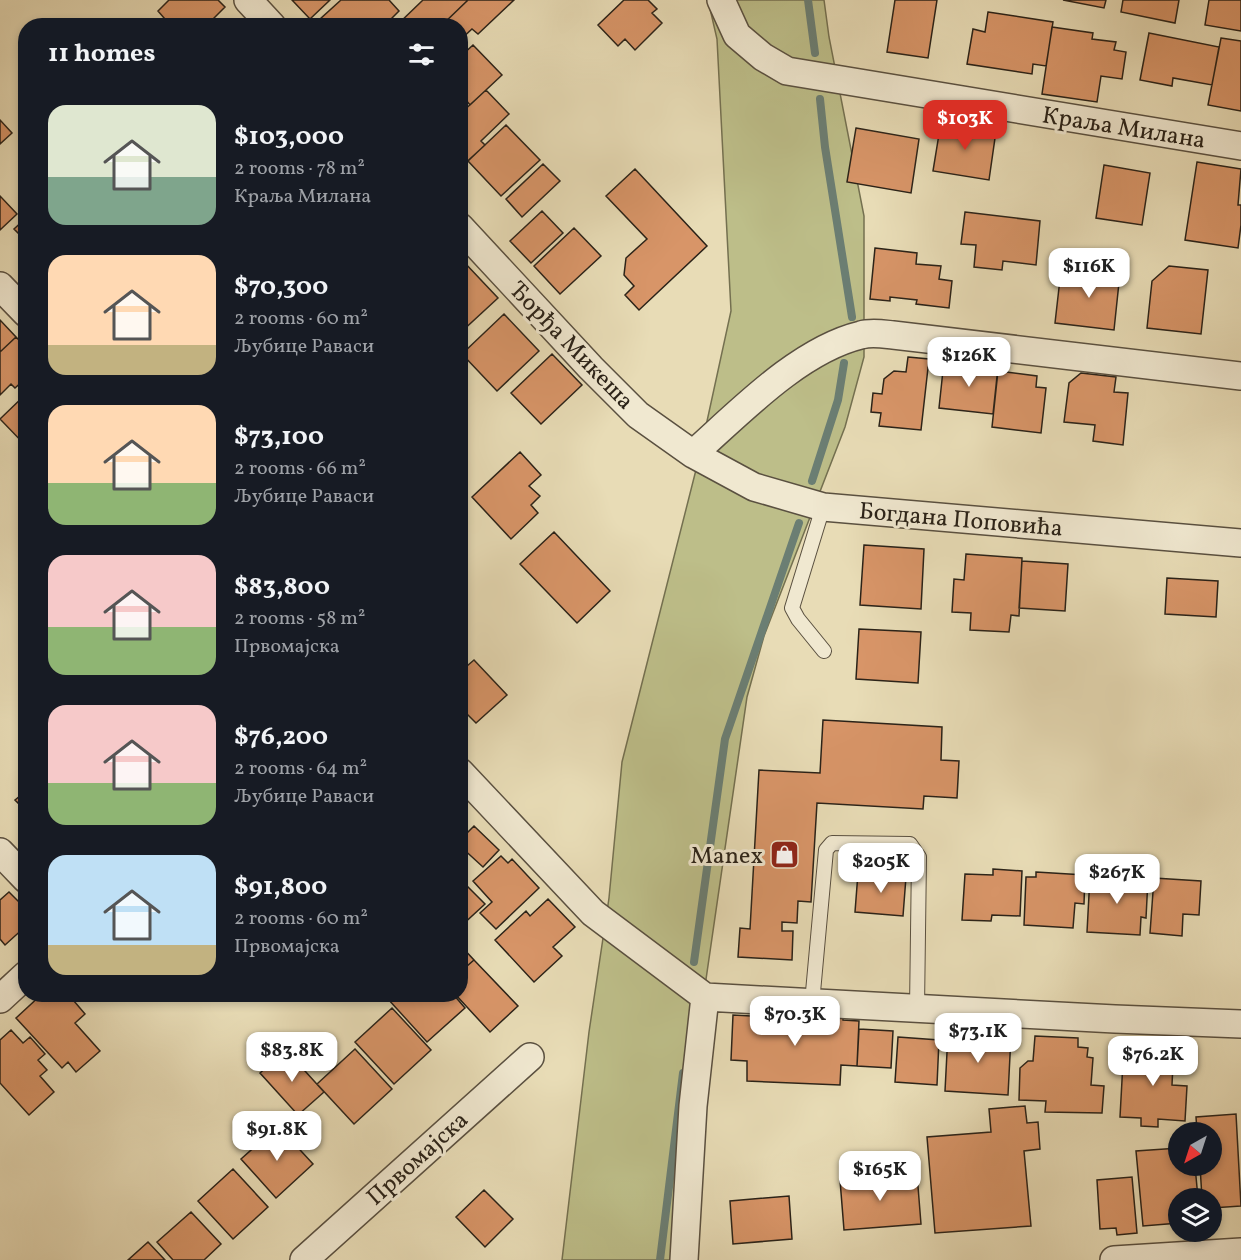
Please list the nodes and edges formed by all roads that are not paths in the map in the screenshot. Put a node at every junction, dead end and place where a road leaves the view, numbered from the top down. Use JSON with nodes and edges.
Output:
{"nodes":[{"id":1,"x":248,"y":0,"type":"edge"},
{"id":2,"x":721,"y":0,"type":"edge"},
{"id":3,"x":265,"y":18,"type":"edge"},
{"id":4,"x":1241,"y":146,"type":"edge"},
{"id":5,"x":468,"y":236,"type":"edge"},
{"id":6,"x":0,"y":286,"type":"edge"},
{"id":7,"x":18,"y":305,"type":"edge"},
{"id":8,"x":1241,"y":376,"type":"edge"},
{"id":9,"x":693,"y":454,"type":"junction"},
{"id":10,"x":823,"y":507,"type":"junction"},
{"id":11,"x":1241,"y":543,"type":"edge"},
{"id":12,"x":824,"y":651,"type":"dead end"},
{"id":13,"x":468,"y":780,"type":"edge"},
{"id":14,"x":0,"y":852,"type":"edge"},
{"id":15,"x":18,"y":871,"type":"edge"},
{"id":16,"x":18,"y":982,"type":"edge"},
{"id":17,"x":705,"y":997,"type":"junction"},
{"id":18,"x":0,"y":999,"type":"edge"},
{"id":19,"x":812,"y":1003,"type":"junction"},
{"id":20,"x":916,"y":1008,"type":"junction"},
{"id":21,"x":1241,"y":1024,"type":"edge"},
{"id":22,"x":530,"y":1056,"type":"dead end"},
{"id":23,"x":1241,"y":1252,"type":"edge"},
{"id":24,"x":304,"y":1260,"type":"edge"},
{"id":25,"x":684,"y":1260,"type":"edge"},
{"id":26,"x":1114,"y":1260,"type":"edge"}],
"edges":[{"from":1,"to":3,"type":"street"},
{"from":2,"to":4,"type":"street","name":"Краља Милана"},
{"from":5,"to":9,"type":"street","name":"Ђорђа Микеша"},
{"from":6,"to":7,"type":"street"},
{"from":8,"to":9,"type":"street"},
{"from":9,"to":10,"type":"street","name":"Богдана Поповића"},
{"from":10,"to":11,"type":"street","name":"Богдана Поповића"},
{"from":10,"to":12,"type":"lane"},
{"from":13,"to":17,"type":"street"},
{"from":14,"to":15,"type":"street"},
{"from":16,"to":18,"type":"street"},
{"from":17,"to":19,"type":"street"},
{"from":17,"to":25,"type":"street"},
{"from":19,"to":20,"type":"street"},
{"from":19,"to":20,"type":"lane"},
{"from":20,"to":21,"type":"street"},
{"from":22,"to":24,"type":"street","name":"Првомајска"},
{"from":23,"to":26,"type":"street"}]}
